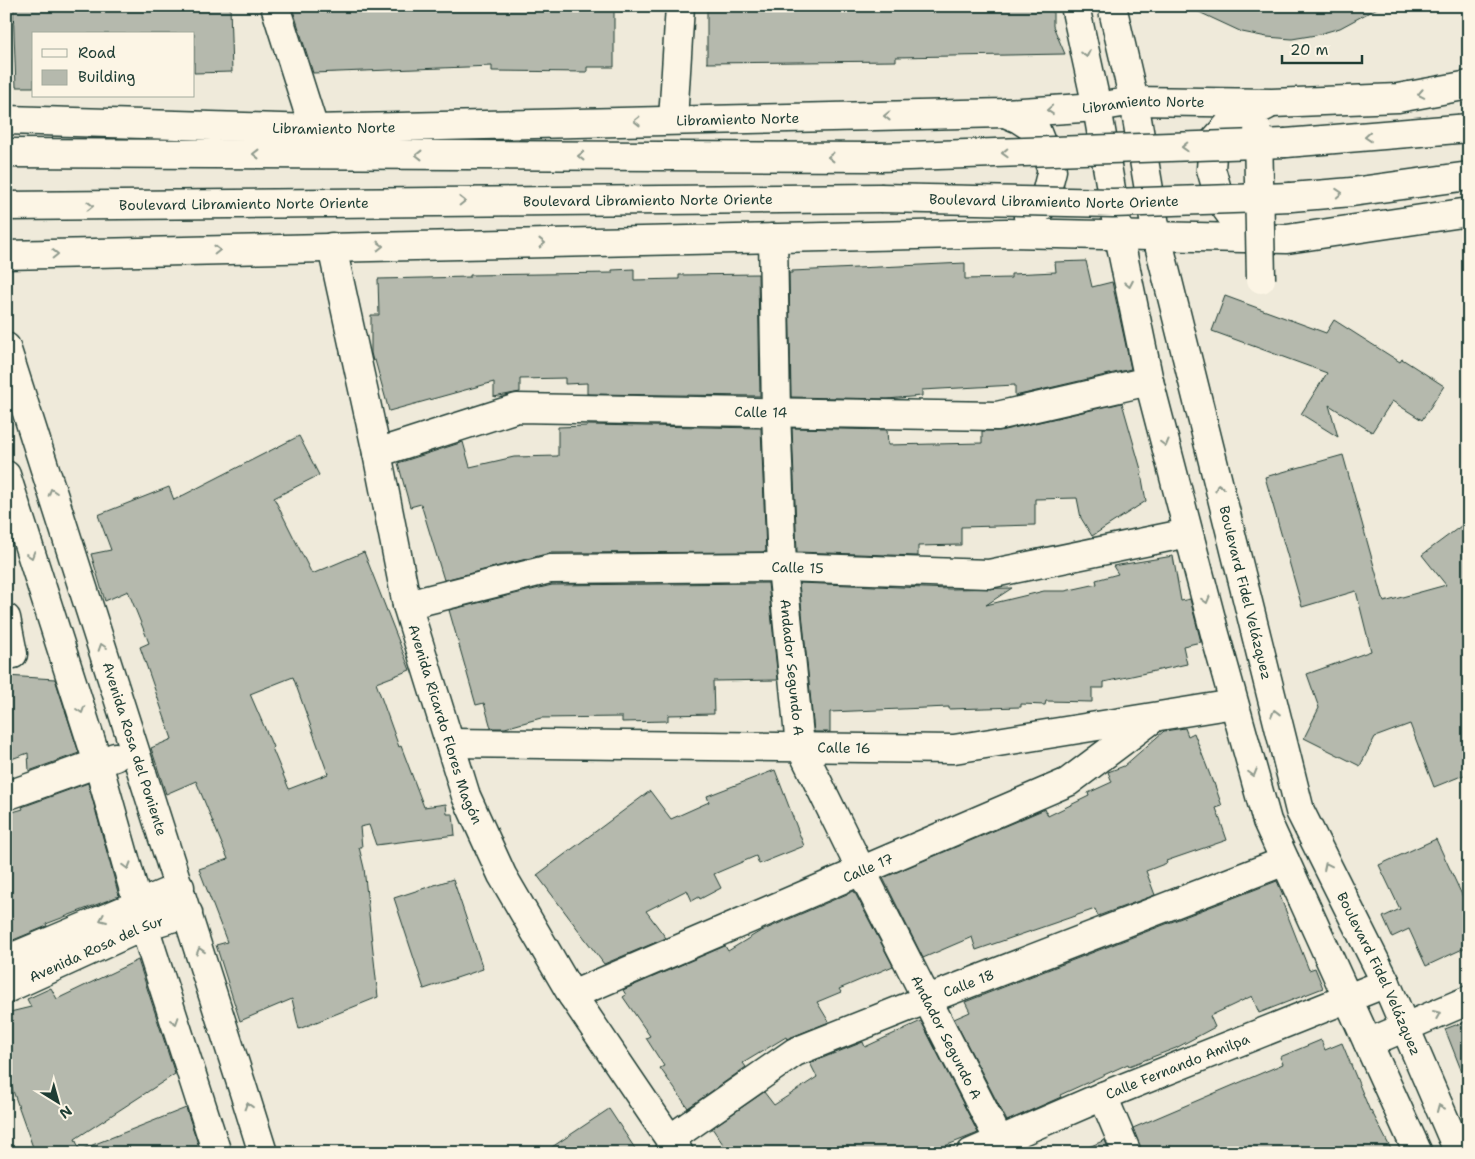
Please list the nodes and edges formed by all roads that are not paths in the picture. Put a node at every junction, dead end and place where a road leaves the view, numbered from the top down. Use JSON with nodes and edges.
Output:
{"nodes":[{"id":1,"x":275,"y":6,"type":"edge"},
{"id":2,"x":680,"y":6,"type":"edge"},
{"id":3,"x":1075,"y":6,"type":"edge"},
{"id":4,"x":1112,"y":6,"type":"edge"},
{"id":5,"x":1469,"y":85,"type":"edge"},
{"id":6,"x":1134,"y":101,"type":"junction"},
{"id":7,"x":1272,"y":104,"type":"junction"},
{"id":8,"x":1097,"y":107,"type":"junction"},
{"id":9,"x":1005,"y":113,"type":"junction"},
{"id":10,"x":6,"y":120,"type":"edge"},
{"id":11,"x":673,"y":120,"type":"junction"},
{"id":12,"x":1469,"y":128,"type":"edge"},
{"id":13,"x":314,"y":129,"type":"junction"},
{"id":14,"x":6,"y":153,"type":"edge"},
{"id":15,"x":1469,"y":176,"type":"edge"},
{"id":16,"x":6,"y":206,"type":"edge"},
{"id":17,"x":1469,"y":212,"type":"edge"},
{"id":18,"x":1006,"y":233,"type":"junction"},
{"id":19,"x":1119,"y":236,"type":"junction"},
{"id":20,"x":1157,"y":237,"type":"junction"},
{"id":21,"x":773,"y":238,"type":"junction"},
{"id":22,"x":1287,"y":239,"type":"junction"},
{"id":23,"x":332,"y":247,"type":"junction"},
{"id":24,"x":6,"y":255,"type":"edge"},
{"id":25,"x":1261,"y":279,"type":"dead end"},
{"id":26,"x":6,"y":347,"type":"edge"},
{"id":27,"x":1148,"y":381,"type":"junction"},
{"id":28,"x":776,"y":412,"type":"junction"},
{"id":29,"x":377,"y":453,"type":"junction"},
{"id":30,"x":7,"y":479,"type":"edge"},
{"id":31,"x":1188,"y":533,"type":"junction"},
{"id":32,"x":782,"y":567,"type":"junction"},
{"id":33,"x":406,"y":605,"type":"junction"},
{"id":34,"x":6,"y":618,"type":"edge"},
{"id":35,"x":6,"y":654,"type":"edge"},
{"id":36,"x":1234,"y":704,"type":"junction"},
{"id":37,"x":1152,"y":718,"type":"junction"},
{"id":38,"x":450,"y":743,"type":"junction"},
{"id":39,"x":800,"y":746,"type":"junction"},
{"id":40,"x":134,"y":750,"type":"junction"},
{"id":41,"x":98,"y":763,"type":"junction"},
{"id":42,"x":6,"y":796,"type":"edge"},
{"id":43,"x":1285,"y":861,"type":"junction"},
{"id":44,"x":862,"y":872,"type":"junction"},
{"id":45,"x":180,"y":887,"type":"junction"},
{"id":46,"x":188,"y":913,"type":"junction"},
{"id":47,"x":140,"y":915,"type":"junction"},
{"id":48,"x":6,"y":960,"type":"edge"},
{"id":49,"x":1386,"y":983,"type":"junction"},
{"id":50,"x":6,"y":989,"type":"edge"},
{"id":51,"x":572,"y":995,"type":"junction"},
{"id":52,"x":1348,"y":998,"type":"junction"},
{"id":53,"x":928,"y":999,"type":"junction"},
{"id":54,"x":1469,"y":1000,"type":"edge"},
{"id":55,"x":1405,"y":1028,"type":"junction"},
{"id":56,"x":1368,"y":1043,"type":"junction"},
{"id":57,"x":1103,"y":1096,"type":"junction"},
{"id":58,"x":999,"y":1140,"type":"junction"},
{"id":59,"x":675,"y":1146,"type":"edge"},
{"id":60,"x":217,"y":1153,"type":"edge"},
{"id":61,"x":263,"y":1153,"type":"edge"},
{"id":62,"x":971,"y":1153,"type":"edge"},
{"id":63,"x":1127,"y":1153,"type":"edge"},
{"id":64,"x":1418,"y":1153,"type":"edge"},
{"id":65,"x":1460,"y":1153,"type":"edge"}],
"edges":[{"from":1,"to":13,"type":"main road"},
{"from":2,"to":11,"type":"main road"},
{"from":3,"to":8,"type":"main road","one_way":true},
{"from":4,"to":6,"type":"main road","name":"Boulevard Fidel Velázquez"},
{"from":5,"to":7,"type":"main road","name":"Libramiento Norte","one_way":true},
{"from":6,"to":7,"type":"main road","name":"Libramiento Norte"},
{"from":6,"to":8,"type":"main road","name":"Libramiento Norte"},
{"from":6,"to":20,"type":"main road","name":"Boulevard Fidel Velázquez"},
{"from":7,"to":22,"type":"main road"},
{"from":7,"to":25,"type":"main road","bridge":true},
{"from":8,"to":9,"type":"main road","name":"Libramiento Norte","one_way":true},
{"from":8,"to":19,"type":"main road"},
{"from":9,"to":11,"type":"main road","name":"Libramiento Norte","one_way":true},
{"from":9,"to":18,"type":"main road"},
{"from":10,"to":13,"type":"main road","name":"Libramiento Norte"},
{"from":11,"to":13,"type":"main road","name":"Libramiento Norte","one_way":true},
{"from":12,"to":14,"type":"main road","one_way":true,"bridge":true},
{"from":16,"to":15,"type":"main road","name":"Boulevard Libramiento Norte Oriente","one_way":true,"bridge":true},
{"from":17,"to":22,"type":"main road"},
{"from":18,"to":19,"type":"main road"},
{"from":18,"to":21,"type":"main road"},
{"from":19,"to":20,"type":"main road"},
{"from":19,"to":27,"type":"main road","one_way":true},
{"from":20,"to":22,"type":"main road"},
{"from":49,"to":20,"type":"main road","name":"Boulevard Fidel Velázquez","one_way":true},
{"from":23,"to":21,"type":"main road","one_way":true},
{"from":21,"to":28,"type":"main road","name":"Andador Segundo A"},
{"from":24,"to":23,"type":"main road","one_way":true},
{"from":23,"to":29,"type":"main road","name":"Avenida Ricardo Flores Magón"},
{"from":40,"to":26,"type":"main road","name":"Avenida Rosa del Poniente","one_way":true},
{"from":27,"to":28,"type":"main road","name":"Calle 14"},
{"from":27,"to":31,"type":"main road","one_way":true},
{"from":28,"to":29,"type":"main road","name":"Calle 14"},
{"from":28,"to":32,"type":"main road","name":"Andador Segundo A"},
{"from":29,"to":33,"type":"main road","name":"Avenida Ricardo Flores Magón"},
{"from":30,"to":41,"type":"main road","one_way":true},
{"from":31,"to":32,"type":"main road","name":"Calle 15"},
{"from":31,"to":36,"type":"main road","one_way":true},
{"from":32,"to":33,"type":"main road","name":"Calle 15"},
{"from":32,"to":39,"type":"main road","name":"Andador Segundo A"},
{"from":33,"to":38,"type":"main road","name":"Avenida Ricardo Flores Magón"},
{"from":34,"to":35,"type":"main road"},
{"from":36,"to":37,"type":"main road","name":"Calle 16"},
{"from":36,"to":43,"type":"main road","one_way":true},
{"from":37,"to":39,"type":"main road","name":"Calle 16"},
{"from":37,"to":44,"type":"main road","name":"Calle 17"},
{"from":38,"to":39,"type":"main road","name":"Calle 16"},
{"from":38,"to":51,"type":"main road","name":"Avenida Ricardo Flores Magón"},
{"from":39,"to":44,"type":"main road","name":"Andador Segundo A"},
{"from":40,"to":41,"type":"main road"},
{"from":40,"to":45,"type":"main road","name":"Avenida Rosa del Poniente"},
{"from":41,"to":42,"type":"main road"},
{"from":41,"to":47,"type":"main road","one_way":true},
{"from":43,"to":52,"type":"main road"},
{"from":43,"to":53,"type":"main road","name":"Calle 18"},
{"from":44,"to":51,"type":"main road","name":"Calle 17"},
{"from":44,"to":53,"type":"main road","name":"Andador Segundo A"},
{"from":45,"to":46,"type":"main road","name":"Avenida Rosa del Poniente"},
{"from":45,"to":47,"type":"main road","name":"Avenida Rosa del Sur"},
{"from":46,"to":47,"type":"main road","name":"Avenida Rosa del Sur"},
{"from":61,"to":46,"type":"main road","name":"Avenida Rosa del Poniente","one_way":true},
{"from":47,"to":48,"type":"main road","name":"Avenida Rosa del Sur","one_way":true},
{"from":47,"to":50,"type":"main road","name":"Avenida Rosa del Sur"},
{"from":47,"to":60,"type":"main road","one_way":true},
{"from":49,"to":52,"type":"main road","name":"Calle Fernando Amilpa"},
{"from":49,"to":55,"type":"main road","name":"Boulevard Fidel Velázquez"},
{"from":51,"to":59,"type":"main road","name":"Avenida Ricardo Flores Magón"},
{"from":52,"to":56,"type":"main road"},
{"from":52,"to":57,"type":"main road","name":"Calle Fernando Amilpa"},
{"from":53,"to":58,"type":"main road","name":"Andador Segundo A"},
{"from":53,"to":59,"type":"main road","name":"Calle 18"},
{"from":55,"to":54,"type":"main road","one_way":true},
{"from":55,"to":56,"type":"main road"},
{"from":65,"to":55,"type":"main road","name":"Boulevard Fidel Velázquez","one_way":true},
{"from":56,"to":64,"type":"main road"},
{"from":57,"to":58,"type":"main road","name":"Calle Fernando Amilpa"},
{"from":57,"to":63,"type":"main road"},
{"from":58,"to":62,"type":"main road","name":"Calle Fernando Amilpa"}]}
